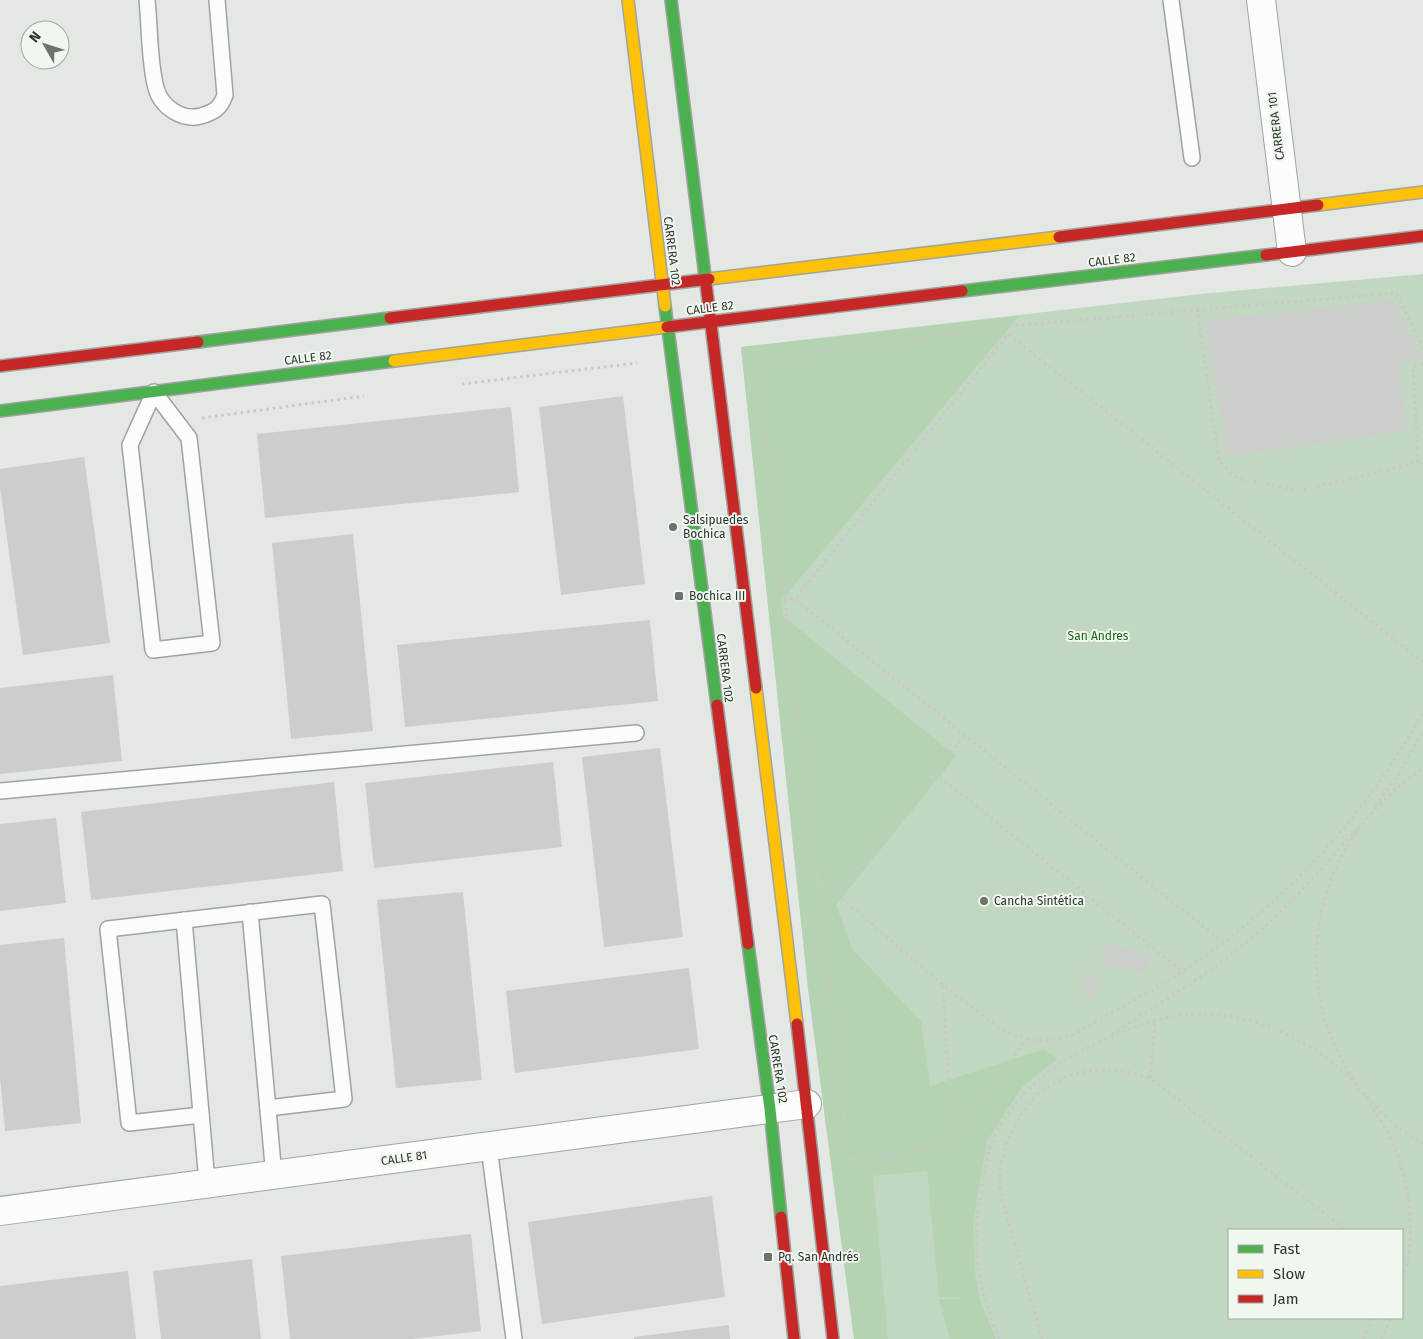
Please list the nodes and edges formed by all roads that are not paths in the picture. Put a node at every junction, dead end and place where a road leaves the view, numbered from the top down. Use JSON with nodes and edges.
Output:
{"nodes":[{"id":1,"x":147,"y":0,"type":"edge"},
{"id":2,"x":216,"y":0,"type":"edge"},
{"id":3,"x":628,"y":0,"type":"edge"},
{"id":4,"x":671,"y":0,"type":"edge"},
{"id":5,"x":1172,"y":0,"type":"edge"},
{"id":6,"x":1261,"y":0,"type":"edge"},
{"id":7,"x":1192,"y":158,"type":"dead end"},
{"id":8,"x":1423,"y":192,"type":"edge"},
{"id":9,"x":1286,"y":209,"type":"junction"},
{"id":10,"x":1423,"y":236,"type":"edge"},
{"id":11,"x":1292,"y":252,"type":"junction"},
{"id":12,"x":706,"y":280,"type":"junction"},
{"id":13,"x":662,"y":285,"type":"junction"},
{"id":14,"x":711,"y":321,"type":"junction"},
{"id":15,"x":667,"y":327,"type":"junction"},
{"id":16,"x":0,"y":366,"type":"edge"},
{"id":17,"x":154,"y":387,"type":"junction"},
{"id":18,"x":0,"y":411,"type":"edge"},
{"id":19,"x":636,"y":733,"type":"dead end"},
{"id":20,"x":0,"y":791,"type":"edge"},
{"id":21,"x":250,"y":912,"type":"junction"},
{"id":22,"x":184,"y":920,"type":"junction"},
{"id":23,"x":807,"y":1104,"type":"junction"},
{"id":24,"x":268,"y":1108,"type":"junction"},
{"id":25,"x":770,"y":1109,"type":"junction"},
{"id":26,"x":201,"y":1115,"type":"junction"},
{"id":27,"x":488,"y":1147,"type":"junction"},
{"id":28,"x":274,"y":1176,"type":"junction"},
{"id":29,"x":207,"y":1182,"type":"junction"},
{"id":30,"x":0,"y":1211,"type":"edge"},
{"id":31,"x":514,"y":1339,"type":"edge"},
{"id":32,"x":794,"y":1339,"type":"edge"},
{"id":33,"x":833,"y":1339,"type":"edge"}],
"edges":[{"from":1,"to":2,"type":"lane"},
{"from":3,"to":13,"type":"street","name":"CARRERA 102"},
{"from":4,"to":12,"type":"street","name":"CARRERA 102"},
{"from":5,"to":7,"type":"lane"},
{"from":6,"to":9,"type":"street","name":"CARRERA 101"},
{"from":8,"to":9,"type":"street"},
{"from":9,"to":11,"type":"street","name":"CARRERA 101"},
{"from":9,"to":12,"type":"street"},
{"from":10,"to":11,"type":"street","name":"CALLE 82"},
{"from":11,"to":14,"type":"street","name":"CALLE 82"},
{"from":12,"to":13,"type":"street"},
{"from":12,"to":14,"type":"street","name":"CARRERA 102"},
{"from":13,"to":15,"type":"street","name":"CARRERA 102"},
{"from":13,"to":16,"type":"street"},
{"from":14,"to":15,"type":"street","name":"CALLE 82"},
{"from":14,"to":23,"type":"street","name":"CARRERA 102"},
{"from":15,"to":17,"type":"street","name":"CALLE 82"},
{"from":15,"to":25,"type":"street","name":"CARRERA 102"},
{"from":17,"to":17,"type":"lane"},
{"from":17,"to":18,"type":"street","name":"CALLE 82"},
{"from":19,"to":20,"type":"lane"},
{"from":21,"to":22,"type":"lane"},
{"from":21,"to":24,"type":"lane"},
{"from":21,"to":24,"type":"lane"},
{"from":22,"to":26,"type":"lane"},
{"from":22,"to":26,"type":"lane"},
{"from":23,"to":25,"type":"street","name":"CALLE 81"},
{"from":23,"to":33,"type":"street","name":"CARRERA 102"},
{"from":24,"to":28,"type":"lane"},
{"from":25,"to":27,"type":"street","name":"CALLE 81"},
{"from":25,"to":32,"type":"street","name":"CARRERA 102"},
{"from":26,"to":29,"type":"lane"},
{"from":27,"to":28,"type":"street","name":"CALLE 81"},
{"from":27,"to":31,"type":"lane"},
{"from":28,"to":29,"type":"street","name":"CALLE 81"},
{"from":29,"to":30,"type":"street","name":"CALLE 81"}]}
